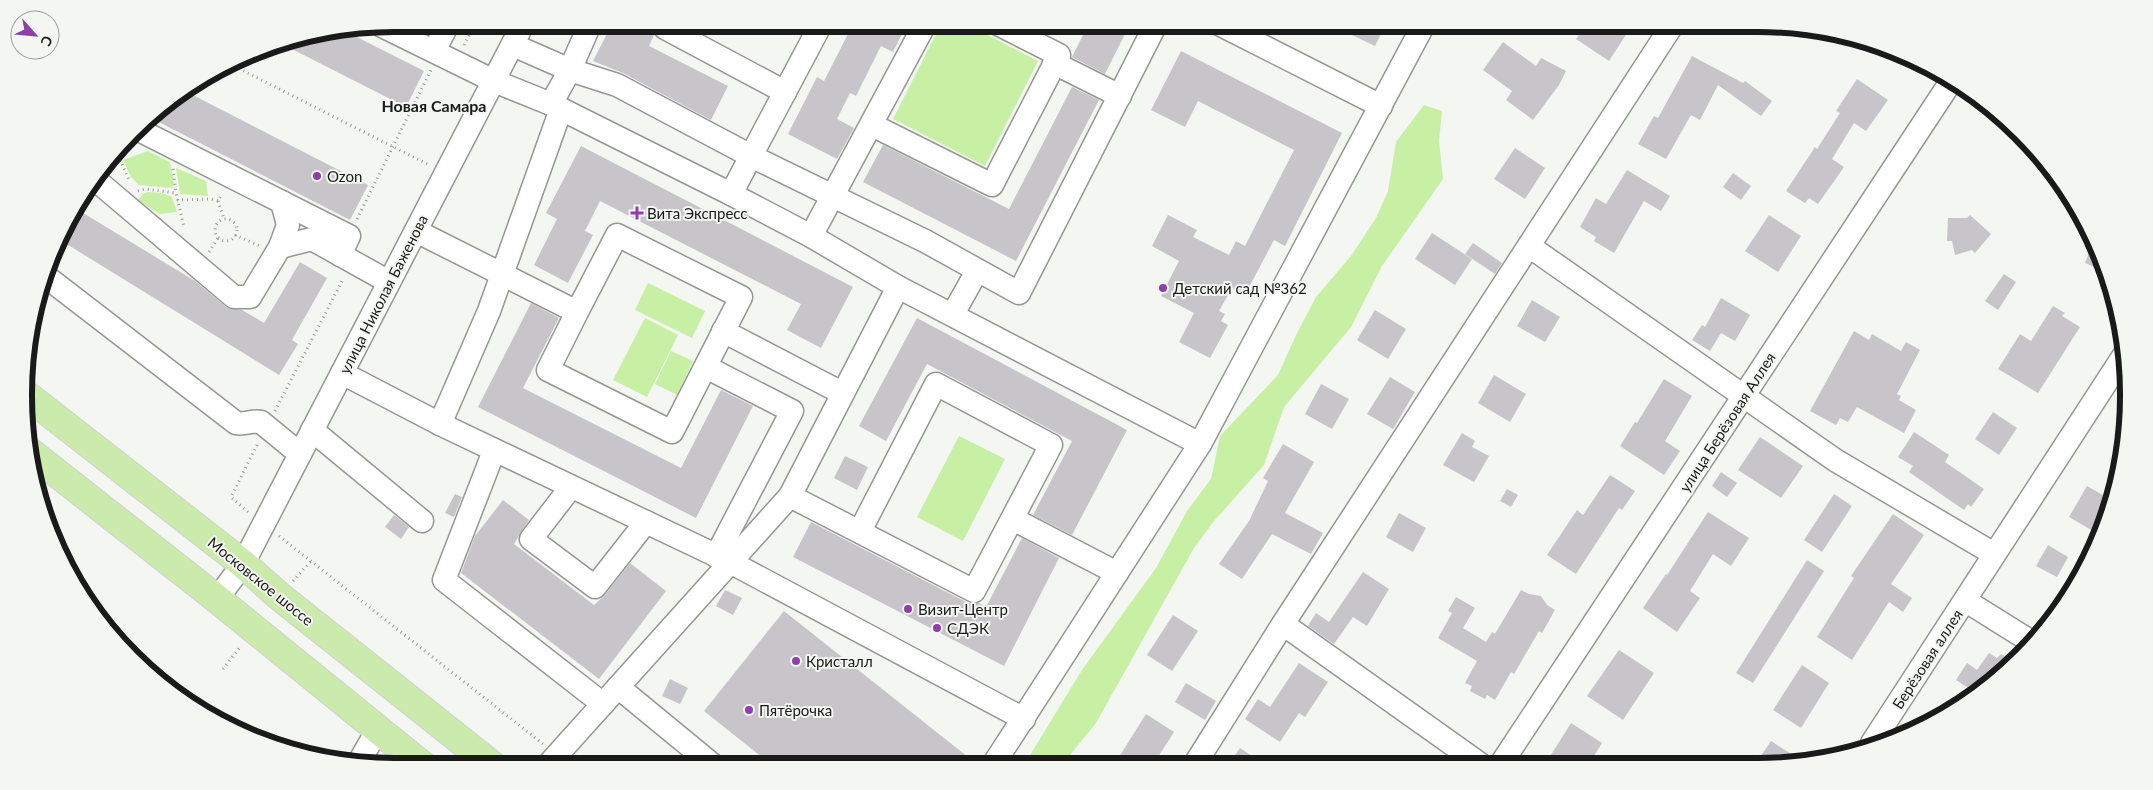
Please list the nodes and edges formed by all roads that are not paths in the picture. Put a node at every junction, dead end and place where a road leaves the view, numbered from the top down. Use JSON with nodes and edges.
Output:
{"nodes":[{"id":1,"x":394,"y":32,"type":"edge"},
{"id":2,"x":445,"y":32,"type":"edge"},
{"id":3,"x":520,"y":32,"type":"edge"},
{"id":4,"x":587,"y":32,"type":"edge"},
{"id":5,"x":672,"y":32,"type":"edge"},
{"id":6,"x":817,"y":32,"type":"edge"},
{"id":7,"x":921,"y":32,"type":"edge"},
{"id":8,"x":1014,"y":32,"type":"edge"},
{"id":9,"x":1152,"y":32,"type":"edge"},
{"id":10,"x":1235,"y":32,"type":"edge"},
{"id":11,"x":1420,"y":32,"type":"edge"},
{"id":12,"x":1668,"y":32,"type":"edge"},
{"id":13,"x":513,"y":45,"type":"junction"},
{"id":14,"x":436,"y":53,"type":"junction"},
{"id":15,"x":1054,"y":63,"type":"junction"},
{"id":16,"x":570,"y":70,"type":"junction"},
{"id":17,"x":494,"y":81,"type":"junction"},
{"id":18,"x":1948,"y":87,"type":"edge"},
{"id":19,"x":785,"y":92,"type":"junction"},
{"id":20,"x":1120,"y":96,"type":"junction"},
{"id":21,"x":556,"y":106,"type":"junction"},
{"id":22,"x":1381,"y":106,"type":"junction"},
{"id":23,"x":872,"y":125,"type":"junction"},
{"id":24,"x":145,"y":133,"type":"edge"},
{"id":25,"x":751,"y":156,"type":"junction"},
{"id":26,"x":101,"y":184,"type":"edge"},
{"id":27,"x":731,"y":194,"type":"junction"},
{"id":28,"x":834,"y":196,"type":"junction"},
{"id":29,"x":282,"y":202,"type":"junction"},
{"id":30,"x":416,"y":231,"type":"junction"},
{"id":31,"x":811,"y":236,"type":"junction"},
{"id":32,"x":1528,"y":246,"type":"junction"},
{"id":33,"x":278,"y":250,"type":"junction"},
{"id":34,"x":347,"y":251,"type":"junction"},
{"id":35,"x":977,"y":271,"type":"junction"},
{"id":36,"x":502,"y":275,"type":"junction"},
{"id":37,"x":51,"y":281,"type":"edge"},
{"id":38,"x":389,"y":282,"type":"junction"},
{"id":39,"x":898,"y":287,"type":"junction"},
{"id":40,"x":577,"y":312,"type":"junction"},
{"id":41,"x":953,"y":314,"type":"junction"},
{"id":42,"x":723,"y":331,"type":"junction"},
{"id":43,"x":2119,"y":363,"type":"edge"},
{"id":44,"x":706,"y":367,"type":"junction"},
{"id":45,"x":342,"y":373,"type":"junction"},
{"id":46,"x":842,"y":393,"type":"junction"},
{"id":47,"x":1743,"y":397,"type":"junction"},
{"id":48,"x":32,"y":401,"type":"edge"},
{"id":49,"x":440,"y":424,"type":"junction"},
{"id":50,"x":312,"y":430,"type":"junction"},
{"id":51,"x":1200,"y":444,"type":"junction"},
{"id":52,"x":494,"y":450,"type":"junction"},
{"id":53,"x":300,"y":454,"type":"junction"},
{"id":54,"x":38,"y":458,"type":"edge"},
{"id":55,"x":571,"y":487,"type":"junction"},
{"id":56,"x":790,"y":496,"type":"junction"},
{"id":57,"x":1012,"y":519,"type":"junction"},
{"id":58,"x":422,"y":521,"type":"dead end"},
{"id":59,"x":646,"y":522,"type":"junction"},
{"id":60,"x":860,"y":531,"type":"junction"},
{"id":61,"x":1994,"y":554,"type":"junction"},
{"id":62,"x":723,"y":559,"type":"junction"},
{"id":63,"x":243,"y":564,"type":"junction"},
{"id":64,"x":1118,"y":573,"type":"junction"},
{"id":65,"x":217,"y":599,"type":"junction"},
{"id":66,"x":1966,"y":601,"type":"junction"},
{"id":67,"x":1283,"y":624,"type":"junction"},
{"id":68,"x":2027,"y":638,"type":"edge"},
{"id":69,"x":618,"y":687,"type":"junction"},
{"id":70,"x":603,"y":704,"type":"junction"},
{"id":71,"x":1024,"y":719,"type":"junction"},
{"id":72,"x":378,"y":729,"type":"junction"},
{"id":73,"x":1875,"y":738,"type":"edge"},
{"id":74,"x":363,"y":756,"type":"edge"},
{"id":75,"x":413,"y":758,"type":"edge"},
{"id":76,"x":483,"y":758,"type":"edge"},
{"id":77,"x":555,"y":758,"type":"edge"},
{"id":78,"x":704,"y":758,"type":"edge"},
{"id":79,"x":998,"y":758,"type":"edge"},
{"id":80,"x":1199,"y":758,"type":"edge"},
{"id":81,"x":1472,"y":758,"type":"edge"},
{"id":82,"x":1504,"y":758,"type":"edge"}],
"edges":[{"from":1,"to":14,"type":"street"},
{"from":2,"to":14,"type":"street"},
{"from":3,"to":13,"type":"street","name":"улица Николая Баженова"},
{"from":4,"to":16,"type":"street"},
{"from":5,"to":19,"type":"street"},
{"from":6,"to":19,"type":"street"},
{"from":7,"to":23,"type":"street"},
{"from":8,"to":15,"type":"street"},
{"from":9,"to":20,"type":"street"},
{"from":10,"to":22,"type":"street"},
{"from":11,"to":22,"type":"street"},
{"from":12,"to":32,"type":"street"},
{"from":13,"to":16,"type":"street"},
{"from":13,"to":17,"type":"street","name":"улица Николая Баженова"},
{"from":14,"to":17,"type":"street"},
{"from":15,"to":20,"type":"street"},
{"from":15,"to":23,"type":"street"},
{"from":16,"to":21,"type":"street"},
{"from":16,"to":25,"type":"street"},
{"from":17,"to":21,"type":"street"},
{"from":17,"to":30,"type":"street","name":"улица Николая Баженова"},
{"from":18,"to":47,"type":"street","name":"улица Берёзовая Аллея"},
{"from":19,"to":25,"type":"street"},
{"from":20,"to":35,"type":"street"},
{"from":21,"to":27,"type":"street"},
{"from":21,"to":36,"type":"street"},
{"from":22,"to":51,"type":"street"},
{"from":23,"to":28,"type":"street"},
{"from":24,"to":29,"type":"street"},
{"from":25,"to":27,"type":"street"},
{"from":25,"to":28,"type":"street"},
{"from":26,"to":33,"type":"street"},
{"from":27,"to":31,"type":"street"},
{"from":28,"to":31,"type":"street"},
{"from":28,"to":35,"type":"street"},
{"from":29,"to":33,"type":"street"},
{"from":29,"to":34,"type":"street"},
{"from":30,"to":36,"type":"street"},
{"from":30,"to":38,"type":"street","name":"улица Николая Баженова"},
{"from":31,"to":39,"type":"street"},
{"from":32,"to":47,"type":"street"},
{"from":32,"to":67,"type":"street"},
{"from":33,"to":34,"type":"street"},
{"from":34,"to":38,"type":"street"},
{"from":35,"to":41,"type":"street"},
{"from":36,"to":40,"type":"street"},
{"from":36,"to":49,"type":"street"},
{"from":37,"to":53,"type":"street"},
{"from":38,"to":45,"type":"street","name":"улица Николая Баженова"},
{"from":39,"to":41,"type":"street"},
{"from":39,"to":46,"type":"street"},
{"from":40,"to":42,"type":"street"},
{"from":40,"to":44,"type":"street"},
{"from":41,"to":51,"type":"street"},
{"from":42,"to":44,"type":"street"},
{"from":42,"to":46,"type":"street"},
{"from":43,"to":61,"type":"street","name":"Берёзовая аллея"},
{"from":44,"to":62,"type":"street"},
{"from":45,"to":49,"type":"street"},
{"from":45,"to":50,"type":"street","name":"улица Николая Баженова"},
{"from":46,"to":56,"type":"street"},
{"from":47,"to":61,"type":"street"},
{"from":47,"to":82,"type":"street","name":"улица Берёзовая Аллея"},
{"from":48,"to":63,"type":"main road","name":"Московское шоссе"},
{"from":49,"to":52,"type":"street"},
{"from":50,"to":53,"type":"street","name":"улица Николая Баженова"},
{"from":50,"to":58,"type":"street"},
{"from":51,"to":64,"type":"street"},
{"from":52,"to":55,"type":"street"},
{"from":52,"to":70,"type":"street"},
{"from":53,"to":63,"type":"street","name":"улица Николая Баженова"},
{"from":54,"to":65,"type":"main road"},
{"from":55,"to":59,"type":"street"},
{"from":55,"to":59,"type":"street"},
{"from":56,"to":60,"type":"street"},
{"from":56,"to":62,"type":"street"},
{"from":57,"to":60,"type":"street"},
{"from":57,"to":60,"type":"street"},
{"from":57,"to":64,"type":"street"},
{"from":59,"to":62,"type":"street"},
{"from":61,"to":66,"type":"street","name":"Берёзовая аллея"},
{"from":62,"to":69,"type":"street"},
{"from":62,"to":71,"type":"street"},
{"from":63,"to":65,"type":"street","name":"улица Николая Баженова"},
{"from":63,"to":76,"type":"main road","name":"Московское шоссе"},
{"from":64,"to":71,"type":"street"},
{"from":65,"to":72,"type":"main road"},
{"from":66,"to":68,"type":"street"},
{"from":66,"to":73,"type":"street","name":"Берёзовая аллея"},
{"from":67,"to":80,"type":"street"},
{"from":67,"to":81,"type":"street"},
{"from":69,"to":70,"type":"street"},
{"from":69,"to":78,"type":"street"},
{"from":70,"to":77,"type":"street"},
{"from":71,"to":79,"type":"street"},
{"from":72,"to":74,"type":"street"},
{"from":72,"to":75,"type":"main road"}]}
